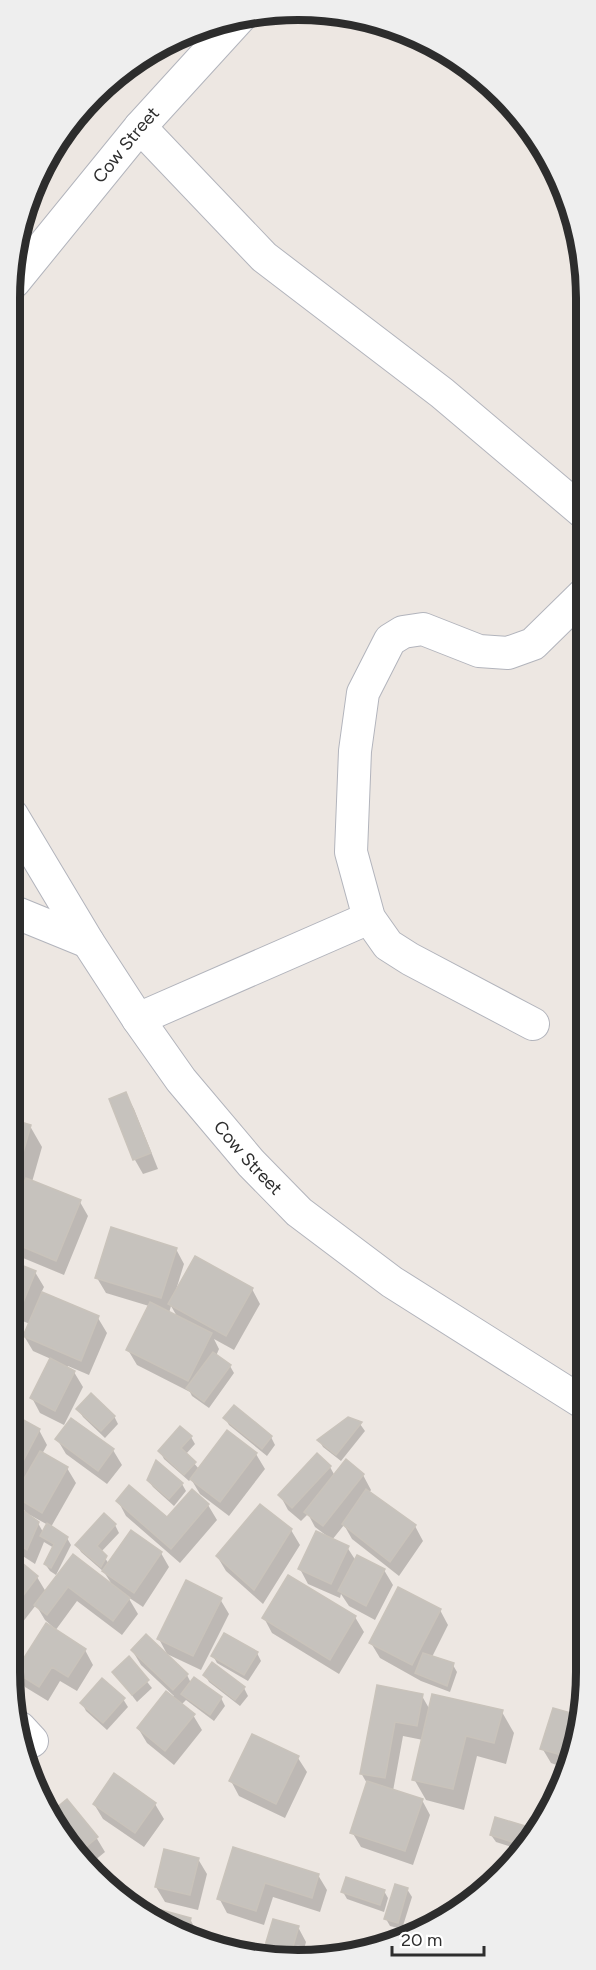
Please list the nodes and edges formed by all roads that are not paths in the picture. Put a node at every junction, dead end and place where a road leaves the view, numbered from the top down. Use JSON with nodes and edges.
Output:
{"nodes":[{"id":1,"x":231,"y":28,"type":"edge"},
{"id":2,"x":140,"y":127,"type":"junction"},
{"id":3,"x":21,"y":274,"type":"edge"},
{"id":4,"x":576,"y":506,"type":"edge"},
{"id":5,"x":576,"y":602,"type":"edge"},
{"id":6,"x":20,"y":829,"type":"edge"},
{"id":7,"x":20,"y":914,"type":"edge"},
{"id":8,"x":369,"y":918,"type":"junction"},
{"id":9,"x":88,"y":942,"type":"junction"},
{"id":10,"x":138,"y":1020,"type":"junction"},
{"id":11,"x":534,"y":1024,"type":"dead end"},
{"id":12,"x":576,"y":1398,"type":"edge"}],
"edges":[{"from":1,"to":2,"type":"street","name":"Cow Street"},
{"from":2,"to":3,"type":"street","name":"Cow Street"},
{"from":2,"to":4,"type":"street"},
{"from":5,"to":8,"type":"street"},
{"from":6,"to":9,"type":"street","name":"Cow Street"},
{"from":7,"to":9,"type":"street"},
{"from":8,"to":10,"type":"street"},
{"from":8,"to":11,"type":"street"},
{"from":9,"to":10,"type":"street","name":"Cow Street"},
{"from":10,"to":12,"type":"street","name":"Cow Street"}]}
